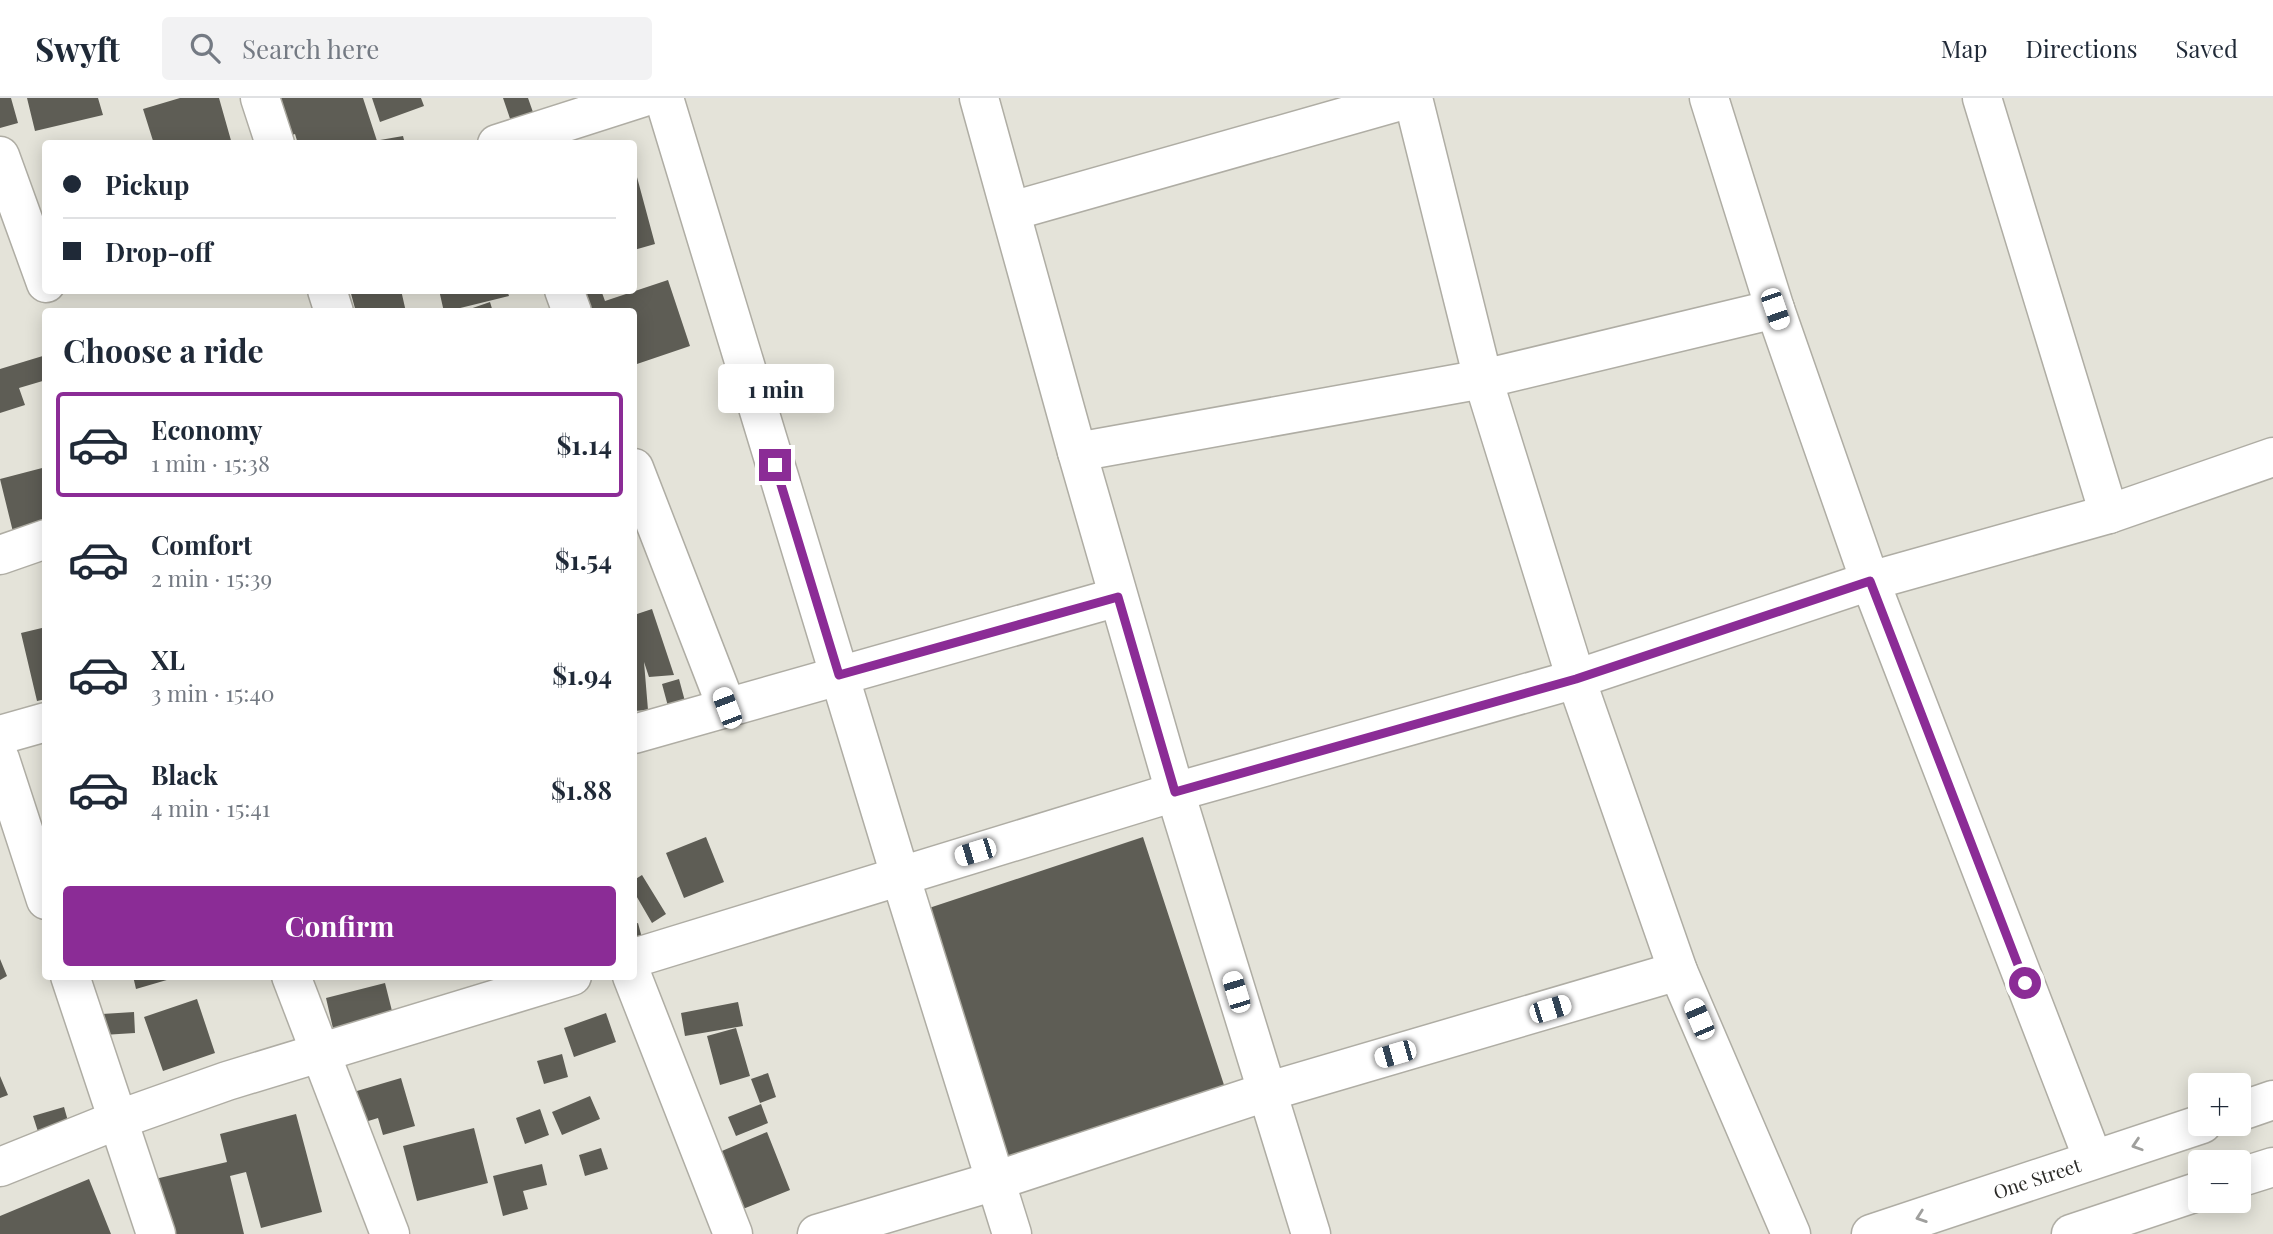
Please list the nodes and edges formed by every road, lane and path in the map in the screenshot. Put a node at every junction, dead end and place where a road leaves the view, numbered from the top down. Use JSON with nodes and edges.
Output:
{"nodes":[{"id":1,"x":260,"y":98,"type":"edge"},
{"id":2,"x":641,"y":98,"type":"edge"},
{"id":3,"x":664,"y":98,"type":"edge"},
{"id":4,"x":979,"y":98,"type":"edge"},
{"id":5,"x":1412,"y":98,"type":"edge"},
{"id":6,"x":1709,"y":98,"type":"edge"},
{"id":7,"x":1982,"y":98,"type":"edge"},
{"id":8,"x":274,"y":140,"type":"edge"},
{"id":9,"x":512,"y":140,"type":"edge"},
{"id":10,"x":0,"y":156,"type":"edge"},
{"id":11,"x":1012,"y":211,"type":"junction"},
{"id":12,"x":42,"y":274,"type":"edge"},
{"id":13,"x":1775,"y":309,"type":"junction"},
{"id":14,"x":1483,"y":379,"type":"junction"},
{"id":15,"x":1077,"y":452,"type":"junction"},
{"id":16,"x":2273,"y":457,"type":"edge"},
{"id":17,"x":637,"y":476,"type":"edge"},
{"id":18,"x":2109,"y":514,"type":"junction"},
{"id":19,"x":42,"y":540,"type":"edge"},
{"id":20,"x":0,"y":555,"type":"edge"},
{"id":21,"x":1870,"y":581,"type":"junction"},
{"id":22,"x":1118,"y":597,"type":"junction"},
{"id":23,"x":839,"y":675,"type":"junction"},
{"id":24,"x":1576,"y":679,"type":"junction"},
{"id":25,"x":727,"y":708,"type":"junction"},
{"id":26,"x":42,"y":723,"type":"edge"},
{"id":27,"x":637,"y":733,"type":"edge"},
{"id":28,"x":0,"y":735,"type":"edge"},
{"id":29,"x":0,"y":759,"type":"edge"},
{"id":30,"x":1175,"y":792,"type":"junction"},
{"id":31,"x":900,"y":875,"type":"junction"},
{"id":32,"x":42,"y":888,"type":"edge"},
{"id":33,"x":637,"y":957,"type":"edge"},
{"id":34,"x":1678,"y":971,"type":"junction"},
{"id":35,"x":72,"y":980,"type":"edge"},
{"id":36,"x":293,"y":980,"type":"edge"},
{"id":37,"x":559,"y":980,"type":"edge"},
{"id":38,"x":634,"y":980,"type":"edge"},
{"id":39,"x":320,"y":1053,"type":"junction"},
{"id":40,"x":1266,"y":1092,"type":"junction"},
{"id":41,"x":2273,"y":1100,"type":"edge"},
{"id":42,"x":2251,"y":1108,"type":"edge"},
{"id":43,"x":117,"y":1120,"type":"junction"},
{"id":44,"x":2188,"y":1128,"type":"edge"},
{"id":45,"x":2092,"y":1159,"type":"junction"},
{"id":46,"x":0,"y":1167,"type":"edge"},
{"id":47,"x":2273,"y":1167,"type":"edge"},
{"id":48,"x":2251,"y":1174,"type":"edge"},
{"id":49,"x":995,"y":1181,"type":"junction"},
{"id":50,"x":2188,"y":1195,"type":"edge"},
{"id":51,"x":2082,"y":1232,"type":"edge"},
{"id":52,"x":156,"y":1234,"type":"edge"},
{"id":53,"x":390,"y":1234,"type":"edge"},
{"id":54,"x":733,"y":1234,"type":"edge"},
{"id":55,"x":817,"y":1234,"type":"edge"},
{"id":56,"x":1012,"y":1234,"type":"edge"},
{"id":57,"x":1311,"y":1234,"type":"edge"},
{"id":58,"x":1791,"y":1234,"type":"edge"},
{"id":59,"x":1871,"y":1234,"type":"edge"}],
"edges":[{"from":1,"to":8,"type":"street"},
{"from":2,"to":9,"type":"street"},
{"from":3,"to":23,"type":"street"},
{"from":4,"to":11,"type":"street"},
{"from":5,"to":11,"type":"street"},
{"from":5,"to":14,"type":"street"},
{"from":6,"to":13,"type":"street"},
{"from":7,"to":18,"type":"street"},
{"from":10,"to":12,"type":"street"},
{"from":11,"to":15,"type":"street"},
{"from":13,"to":14,"type":"street"},
{"from":13,"to":21,"type":"street"},
{"from":14,"to":15,"type":"street"},
{"from":14,"to":24,"type":"street"},
{"from":15,"to":22,"type":"street"},
{"from":16,"to":18,"type":"street"},
{"from":17,"to":25,"type":"street"},
{"from":18,"to":21,"type":"street"},
{"from":19,"to":20,"type":"street"},
{"from":21,"to":24,"type":"street"},
{"from":21,"to":45,"type":"street"},
{"from":22,"to":23,"type":"street"},
{"from":22,"to":30,"type":"street"},
{"from":23,"to":25,"type":"street"},
{"from":23,"to":31,"type":"street"},
{"from":24,"to":30,"type":"street"},
{"from":24,"to":34,"type":"street"},
{"from":25,"to":27,"type":"street"},
{"from":26,"to":28,"type":"street"},
{"from":29,"to":32,"type":"street"},
{"from":30,"to":31,"type":"street"},
{"from":30,"to":40,"type":"street"},
{"from":31,"to":33,"type":"street"},
{"from":31,"to":49,"type":"street"},
{"from":34,"to":40,"type":"street"},
{"from":34,"to":58,"type":"street"},
{"from":35,"to":43,"type":"street"},
{"from":36,"to":39,"type":"street"},
{"from":37,"to":39,"type":"street"},
{"from":38,"to":54,"type":"street"},
{"from":39,"to":43,"type":"street"},
{"from":39,"to":53,"type":"street"},
{"from":40,"to":49,"type":"street"},
{"from":40,"to":57,"type":"street"},
{"from":41,"to":42,"type":"street"},
{"from":43,"to":46,"type":"street"},
{"from":43,"to":52,"type":"street"},
{"from":44,"to":45,"type":"street","name":"One Street","one_way":true},
{"from":45,"to":59,"type":"street","name":"One Street","one_way":true},
{"from":47,"to":48,"type":"street"},
{"from":49,"to":55,"type":"street"},
{"from":49,"to":56,"type":"street"},
{"from":50,"to":51,"type":"street"}]}
